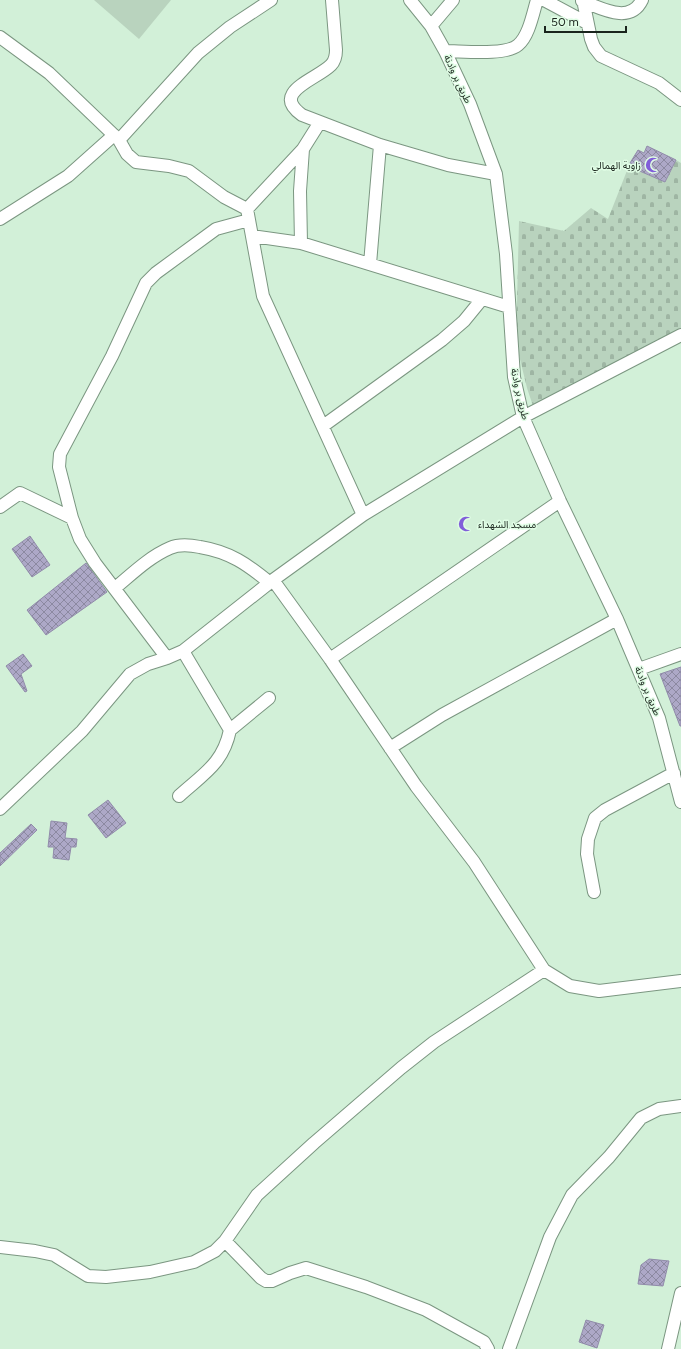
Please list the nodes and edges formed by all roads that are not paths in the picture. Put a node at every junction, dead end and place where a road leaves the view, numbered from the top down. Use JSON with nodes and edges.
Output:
{"nodes":[{"id":1,"x":271,"y":0,"type":"edge"},
{"id":2,"x":332,"y":0,"type":"edge"},
{"id":3,"x":410,"y":0,"type":"edge"},
{"id":4,"x":453,"y":0,"type":"edge"},
{"id":5,"x":537,"y":0,"type":"edge"},
{"id":6,"x":544,"y":0,"type":"edge"},
{"id":7,"x":642,"y":0,"type":"edge"},
{"id":8,"x":583,"y":1,"type":"edge"},
{"id":9,"x":586,"y":23,"type":"junction"},
{"id":10,"x":431,"y":26,"type":"junction"},
{"id":11,"x":0,"y":37,"type":"edge"},
{"id":12,"x":445,"y":51,"type":"junction"},
{"id":13,"x":681,"y":100,"type":"edge"},
{"id":14,"x":320,"y":122,"type":"junction"},
{"id":15,"x":116,"y":138,"type":"junction"},
{"id":16,"x":380,"y":145,"type":"junction"},
{"id":17,"x":303,"y":149,"type":"junction"},
{"id":18,"x":496,"y":174,"type":"junction"},
{"id":19,"x":248,"y":215,"type":"junction"},
{"id":20,"x":0,"y":219,"type":"edge"},
{"id":21,"x":252,"y":236,"type":"junction"},
{"id":22,"x":301,"y":243,"type":"junction"},
{"id":23,"x":370,"y":264,"type":"junction"},
{"id":24,"x":482,"y":299,"type":"junction"},
{"id":25,"x":509,"y":307,"type":"junction"},
{"id":26,"x":681,"y":335,"type":"edge"},
{"id":27,"x":523,"y":416,"type":"junction"},
{"id":28,"x":323,"y":426,"type":"junction"},
{"id":29,"x":560,"y":501,"type":"junction"},
{"id":30,"x":0,"y":507,"type":"edge"},
{"id":31,"x":363,"y":515,"type":"junction"},
{"id":32,"x":72,"y":518,"type":"junction"},
{"id":33,"x":271,"y":582,"type":"junction"},
{"id":34,"x":115,"y":588,"type":"junction"},
{"id":35,"x":617,"y":618,"type":"junction"},
{"id":36,"x":183,"y":651,"type":"junction"},
{"id":37,"x":681,"y":654,"type":"edge"},
{"id":38,"x":167,"y":658,"type":"junction"},
{"id":39,"x":330,"y":659,"type":"junction"},
{"id":40,"x":639,"y":669,"type":"junction"},
{"id":41,"x":270,"y":698,"type":"dead end"},
{"id":42,"x":230,"y":730,"type":"junction"},
{"id":43,"x":390,"y":748,"type":"junction"},
{"id":44,"x":674,"y":773,"type":"junction"},
{"id":45,"x":179,"y":796,"type":"dead end"},
{"id":46,"x":681,"y":802,"type":"edge"},
{"id":47,"x":0,"y":809,"type":"edge"},
{"id":48,"x":594,"y":892,"type":"dead end"},
{"id":49,"x":544,"y":970,"type":"junction"},
{"id":50,"x":681,"y":981,"type":"edge"},
{"id":51,"x":681,"y":1106,"type":"edge"},
{"id":52,"x":225,"y":1241,"type":"junction"},
{"id":53,"x":0,"y":1247,"type":"edge"},
{"id":54,"x":681,"y":1293,"type":"edge"},
{"id":55,"x":488,"y":1349,"type":"edge"},
{"id":56,"x":509,"y":1349,"type":"edge"},
{"id":57,"x":668,"y":1349,"type":"edge"}],
"edges":[{"from":1,"to":15,"type":"street"},
{"from":2,"to":14,"type":"street"},
{"from":3,"to":10,"type":"street","name":"طريق بر وادنة"},
{"from":4,"to":10,"type":"street"},
{"from":5,"to":12,"type":"street"},
{"from":6,"to":9,"type":"street"},
{"from":7,"to":8,"type":"street"},
{"from":8,"to":9,"type":"street"},
{"from":9,"to":13,"type":"street"},
{"from":10,"to":12,"type":"street","name":"طريق بر وادنة"},
{"from":11,"to":15,"type":"street"},
{"from":12,"to":18,"type":"street","name":"طريق بر وادنة"},
{"from":14,"to":16,"type":"street"},
{"from":14,"to":17,"type":"street"},
{"from":15,"to":19,"type":"street"},
{"from":15,"to":20,"type":"street"},
{"from":16,"to":18,"type":"street"},
{"from":16,"to":23,"type":"street"},
{"from":17,"to":19,"type":"street"},
{"from":17,"to":22,"type":"street"},
{"from":18,"to":25,"type":"street","name":"طريق بر وادنة"},
{"from":19,"to":21,"type":"street"},
{"from":19,"to":32,"type":"street"},
{"from":21,"to":22,"type":"street"},
{"from":21,"to":28,"type":"street"},
{"from":22,"to":23,"type":"street"},
{"from":23,"to":24,"type":"street"},
{"from":24,"to":25,"type":"street"},
{"from":24,"to":28,"type":"street"},
{"from":25,"to":27,"type":"street","name":"طريق بر وادنة"},
{"from":26,"to":27,"type":"street"},
{"from":27,"to":29,"type":"street","name":"طريق بر وادنة"},
{"from":27,"to":31,"type":"street"},
{"from":28,"to":31,"type":"street"},
{"from":29,"to":35,"type":"street","name":"طريق بر وادنة"},
{"from":29,"to":39,"type":"street"},
{"from":30,"to":32,"type":"street"},
{"from":31,"to":33,"type":"street"},
{"from":32,"to":34,"type":"street"},
{"from":33,"to":34,"type":"street"},
{"from":33,"to":36,"type":"street"},
{"from":33,"to":39,"type":"street"},
{"from":34,"to":38,"type":"street"},
{"from":35,"to":40,"type":"street","name":"طريق بر وادنة"},
{"from":35,"to":43,"type":"street"},
{"from":36,"to":38,"type":"street"},
{"from":36,"to":42,"type":"street"},
{"from":37,"to":40,"type":"street"},
{"from":38,"to":47,"type":"street"},
{"from":39,"to":43,"type":"street"},
{"from":40,"to":44,"type":"street","name":"طريق بر وادنة"},
{"from":41,"to":42,"type":"street"},
{"from":42,"to":45,"type":"street"},
{"from":43,"to":49,"type":"street"},
{"from":44,"to":46,"type":"street","name":"طريق بر وادنة"},
{"from":44,"to":48,"type":"street"},
{"from":49,"to":50,"type":"street"},
{"from":49,"to":52,"type":"street"},
{"from":51,"to":56,"type":"street"},
{"from":52,"to":53,"type":"street"},
{"from":52,"to":55,"type":"street"},
{"from":54,"to":57,"type":"street"}]}
